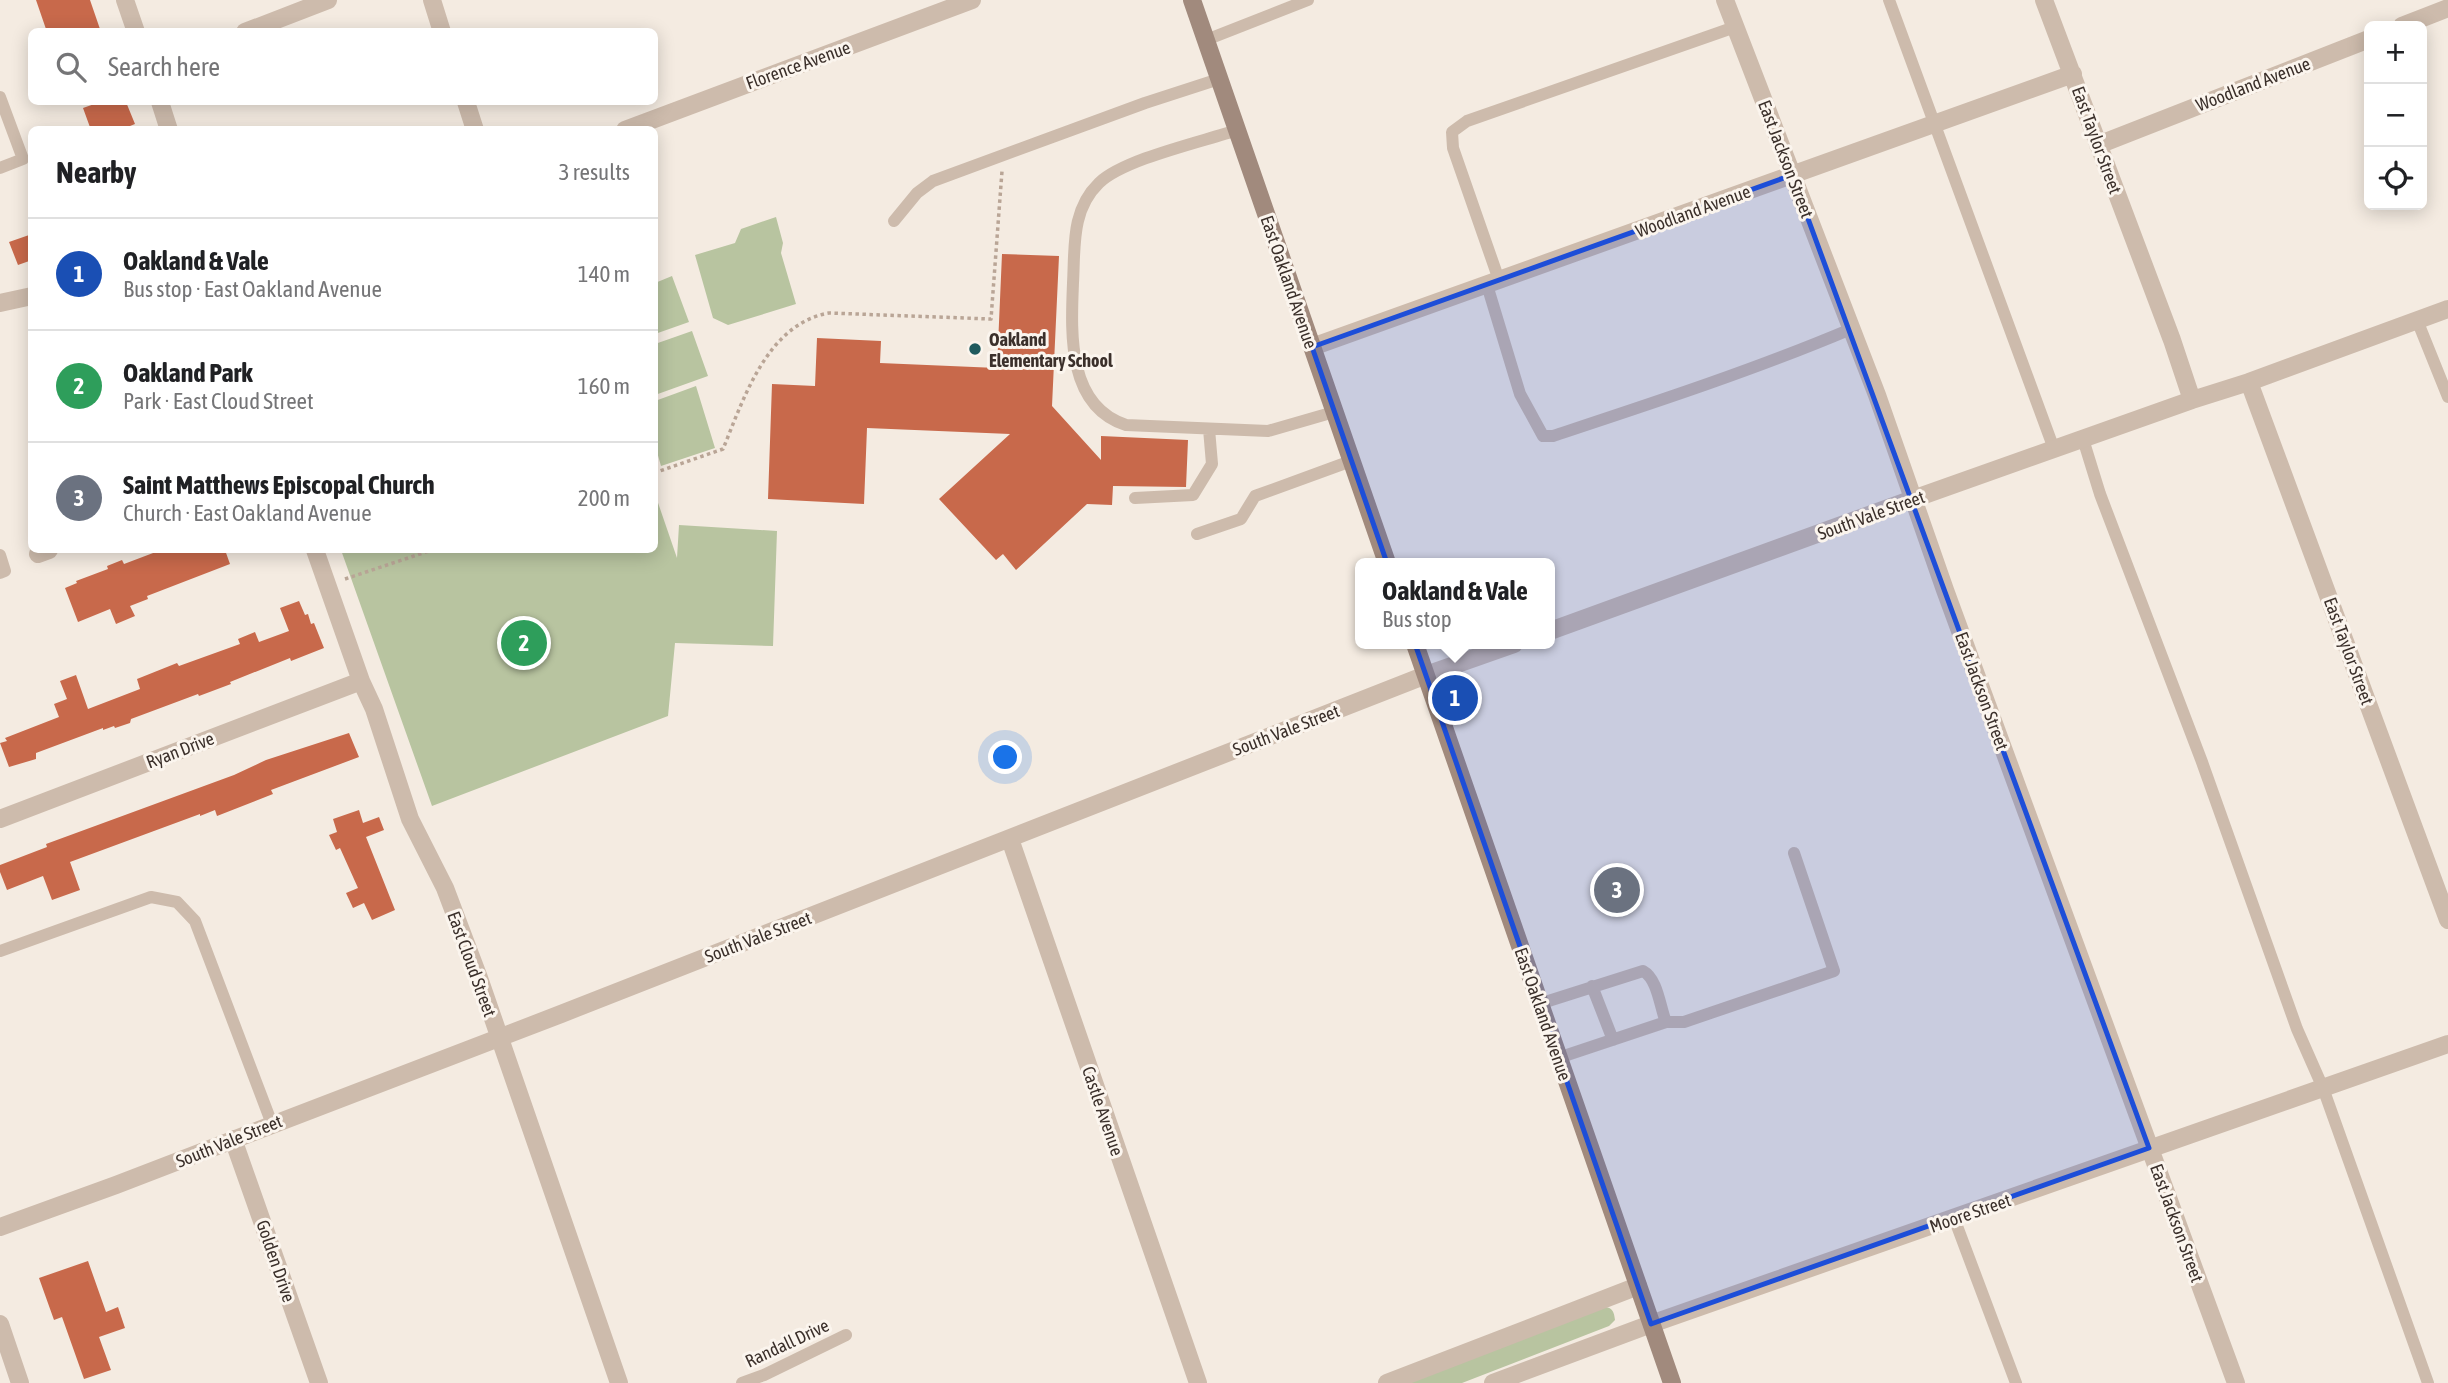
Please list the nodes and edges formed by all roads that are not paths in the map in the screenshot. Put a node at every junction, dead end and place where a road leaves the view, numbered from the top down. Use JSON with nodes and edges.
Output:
{"nodes":[{"id":1,"x":125,"y":0,"type":"edge"},
{"id":2,"x":328,"y":0,"type":"edge"},
{"id":3,"x":432,"y":0,"type":"edge"},
{"id":4,"x":972,"y":0,"type":"edge"},
{"id":5,"x":1192,"y":0,"type":"edge"},
{"id":6,"x":1308,"y":0,"type":"edge"},
{"id":7,"x":1725,"y":0,"type":"edge"},
{"id":8,"x":1889,"y":0,"type":"edge"},
{"id":9,"x":2044,"y":0,"type":"edge"},
{"id":10,"x":2448,"y":8,"type":"edge"},
{"id":11,"x":2415,"y":21,"type":"edge"},
{"id":12,"x":1735,"y":27,"type":"junction"},
{"id":13,"x":135,"y":28,"type":"edge"},
{"id":14,"x":256,"y":28,"type":"edge"},
{"id":15,"x":441,"y":28,"type":"edge"},
{"id":16,"x":1206,"y":40,"type":"junction"},
{"id":17,"x":2364,"y":41,"type":"edge"},
{"id":18,"x":2073,"y":74,"type":"junction"},
{"id":19,"x":1219,"y":79,"type":"junction"},
{"id":20,"x":0,"y":97,"type":"edge"},
{"id":21,"x":161,"y":105,"type":"edge"},
{"id":22,"x":467,"y":105,"type":"edge"},
{"id":23,"x":1934,"y":125,"type":"junction"},
{"id":24,"x":168,"y":126,"type":"edge"},
{"id":25,"x":474,"y":126,"type":"edge"},
{"id":26,"x":636,"y":126,"type":"edge"},
{"id":27,"x":1237,"y":130,"type":"junction"},
{"id":28,"x":2098,"y":145,"type":"junction"},
{"id":29,"x":0,"y":168,"type":"edge"},
{"id":30,"x":1792,"y":175,"type":"junction"},
{"id":31,"x":894,"y":221,"type":"dead end"},
{"id":32,"x":1493,"y":282,"type":"junction"},
{"id":33,"x":28,"y":297,"type":"edge"},
{"id":34,"x":0,"y":303,"type":"edge"},
{"id":35,"x":2448,"y":309,"type":"edge"},
{"id":36,"x":2417,"y":320,"type":"junction"},
{"id":37,"x":1851,"y":329,"type":"junction"},
{"id":38,"x":1312,"y":347,"type":"junction"},
{"id":39,"x":2249,"y":382,"type":"junction"},
{"id":40,"x":2448,"y":397,"type":"edge"},
{"id":41,"x":2192,"y":400,"type":"junction"},
{"id":42,"x":1334,"y":412,"type":"junction"},
{"id":43,"x":1209,"y":429,"type":"junction"},
{"id":44,"x":2083,"y":439,"type":"junction"},
{"id":45,"x":2054,"y":449,"type":"junction"},
{"id":46,"x":1351,"y":461,"type":"junction"},
{"id":47,"x":1135,"y":498,"type":"dead end"},
{"id":48,"x":1913,"y":499,"type":"junction"},
{"id":49,"x":1197,"y":534,"type":"dead end"},
{"id":50,"x":316,"y":553,"type":"edge"},
{"id":51,"x":0,"y":555,"type":"edge"},
{"id":52,"x":1385,"y":558,"type":"edge"},
{"id":53,"x":0,"y":573,"type":"edge"},
{"id":54,"x":1555,"y":629,"type":"edge"},
{"id":55,"x":1417,"y":649,"type":"edge"},
{"id":56,"x":1500,"y":649,"type":"edge"},
{"id":57,"x":1426,"y":676,"type":"junction"},
{"id":58,"x":361,"y":681,"type":"junction"},
{"id":59,"x":0,"y":819,"type":"edge"},
{"id":60,"x":1010,"y":839,"type":"junction"},
{"id":61,"x":1794,"y":853,"type":"dead end"},
{"id":62,"x":2448,"y":920,"type":"edge"},
{"id":63,"x":0,"y":951,"type":"edge"},
{"id":64,"x":1592,"y":986,"type":"junction"},
{"id":65,"x":1539,"y":1003,"type":"junction"},
{"id":66,"x":1666,"y":1023,"type":"junction"},
{"id":67,"x":498,"y":1037,"type":"junction"},
{"id":68,"x":1613,"y":1040,"type":"junction"},
{"id":69,"x":2448,"y":1044,"type":"edge"},
{"id":70,"x":1558,"y":1058,"type":"junction"},
{"id":71,"x":2323,"y":1088,"type":"junction"},
{"id":72,"x":272,"y":1124,"type":"junction"},
{"id":73,"x":233,"y":1139,"type":"junction"},
{"id":74,"x":2149,"y":1148,"type":"junction"},
{"id":75,"x":1954,"y":1218,"type":"junction"},
{"id":76,"x":0,"y":1227,"type":"edge"},
{"id":77,"x":1638,"y":1286,"type":"junction"},
{"id":78,"x":0,"y":1324,"type":"edge"},
{"id":79,"x":1651,"y":1324,"type":"junction"},
{"id":80,"x":846,"y":1335,"type":"dead end"},
{"id":81,"x":20,"y":1383,"type":"edge"},
{"id":82,"x":319,"y":1383,"type":"edge"},
{"id":83,"x":619,"y":1383,"type":"edge"},
{"id":84,"x":742,"y":1383,"type":"edge"},
{"id":85,"x":1198,"y":1383,"type":"edge"},
{"id":86,"x":1387,"y":1383,"type":"edge"},
{"id":87,"x":1493,"y":1383,"type":"edge"},
{"id":88,"x":1671,"y":1383,"type":"edge"},
{"id":89,"x":2016,"y":1383,"type":"edge"},
{"id":90,"x":2236,"y":1383,"type":"edge"},
{"id":91,"x":2428,"y":1383,"type":"edge"}],
"edges":[{"from":1,"to":13,"type":"street"},
{"from":2,"to":14,"type":"street"},
{"from":3,"to":15,"type":"street"},
{"from":4,"to":26,"type":"street","name":"Florence Avenue"},
{"from":5,"to":16,"type":"main road","name":"East Oakland Avenue"},
{"from":6,"to":16,"type":"lane"},
{"from":7,"to":12,"type":"street","name":"East Jackson Street"},
{"from":8,"to":23,"type":"lane"},
{"from":9,"to":18,"type":"street","name":"East Taylor Street"},
{"from":10,"to":11,"type":"street"},
{"from":12,"to":30,"type":"street","name":"East Jackson Street"},
{"from":12,"to":32,"type":"lane"},
{"from":16,"to":19,"type":"main road","name":"East Oakland Avenue"},
{"from":17,"to":28,"type":"street","name":"Woodland Avenue"},
{"from":18,"to":23,"type":"street","name":"Woodland Avenue"},
{"from":18,"to":28,"type":"street","name":"East Taylor Street"},
{"from":19,"to":27,"type":"main road","name":"East Oakland Avenue"},
{"from":19,"to":31,"type":"lane"},
{"from":20,"to":29,"type":"lane"},
{"from":21,"to":24,"type":"street"},
{"from":22,"to":25,"type":"street"},
{"from":23,"to":30,"type":"street","name":"Woodland Avenue"},
{"from":23,"to":45,"type":"lane"},
{"from":27,"to":38,"type":"main road","name":"East Oakland Avenue"},
{"from":27,"to":43,"type":"lane"},
{"from":28,"to":41,"type":"street","name":"East Taylor Street"},
{"from":30,"to":32,"type":"street","name":"Woodland Avenue"},
{"from":30,"to":37,"type":"street","name":"East Jackson Street"},
{"from":32,"to":37,"type":"lane"},
{"from":32,"to":38,"type":"street","name":"Woodland Avenue"},
{"from":33,"to":34,"type":"street"},
{"from":35,"to":36,"type":"street"},
{"from":36,"to":39,"type":"street"},
{"from":36,"to":40,"type":"lane"},
{"from":37,"to":48,"type":"street","name":"East Jackson Street"},
{"from":38,"to":42,"type":"main road","name":"East Oakland Avenue"},
{"from":39,"to":41,"type":"street","name":"South Vale Street"},
{"from":39,"to":62,"type":"street","name":"East Taylor Street"},
{"from":41,"to":44,"type":"street","name":"South Vale Street"},
{"from":42,"to":43,"type":"lane"},
{"from":42,"to":46,"type":"main road","name":"East Oakland Avenue"},
{"from":43,"to":47,"type":"lane"},
{"from":44,"to":45,"type":"street","name":"South Vale Street"},
{"from":44,"to":71,"type":"lane"},
{"from":45,"to":48,"type":"street","name":"South Vale Street"},
{"from":46,"to":49,"type":"lane"},
{"from":46,"to":52,"type":"main road","name":"East Oakland Avenue"},
{"from":48,"to":54,"type":"street","name":"South Vale Street"},
{"from":48,"to":74,"type":"street","name":"East Jackson Street"},
{"from":50,"to":58,"type":"street","name":"East Cloud Street"},
{"from":51,"to":53,"type":"lane"},
{"from":55,"to":57,"type":"main road","name":"East Oakland Avenue"},
{"from":56,"to":57,"type":"street","name":"South Vale Street"},
{"from":57,"to":60,"type":"street","name":"South Vale Street"},
{"from":57,"to":65,"type":"main road","name":"East Oakland Avenue"},
{"from":58,"to":59,"type":"street","name":"Ryan Drive"},
{"from":58,"to":67,"type":"street","name":"East Cloud Street"},
{"from":60,"to":67,"type":"street","name":"South Vale Street"},
{"from":60,"to":85,"type":"street","name":"Castle Avenue"},
{"from":61,"to":66,"type":"lane"},
{"from":63,"to":72,"type":"lane"},
{"from":64,"to":65,"type":"lane"},
{"from":64,"to":66,"type":"lane"},
{"from":64,"to":68,"type":"lane"},
{"from":65,"to":70,"type":"main road","name":"East Oakland Avenue"},
{"from":66,"to":68,"type":"lane"},
{"from":67,"to":72,"type":"street","name":"South Vale Street"},
{"from":67,"to":83,"type":"street","name":"East Cloud Street"},
{"from":68,"to":70,"type":"lane"},
{"from":69,"to":71,"type":"street","name":"Moore Street"},
{"from":70,"to":77,"type":"main road","name":"East Oakland Avenue"},
{"from":71,"to":74,"type":"street","name":"Moore Street"},
{"from":71,"to":91,"type":"lane"},
{"from":72,"to":73,"type":"street","name":"South Vale Street"},
{"from":73,"to":76,"type":"street","name":"South Vale Street"},
{"from":73,"to":82,"type":"street","name":"Golden Drive"},
{"from":74,"to":75,"type":"street","name":"Moore Street"},
{"from":74,"to":90,"type":"street","name":"East Jackson Street"},
{"from":75,"to":79,"type":"street","name":"Moore Street"},
{"from":75,"to":89,"type":"lane"},
{"from":77,"to":79,"type":"main road","name":"East Oakland Avenue"},
{"from":77,"to":86,"type":"street"},
{"from":78,"to":81,"type":"street"},
{"from":79,"to":87,"type":"street","name":"Moore Street"},
{"from":79,"to":88,"type":"main road","name":"East Oakland Avenue"},
{"from":80,"to":84,"type":"lane","name":"Randall Drive"}]}
